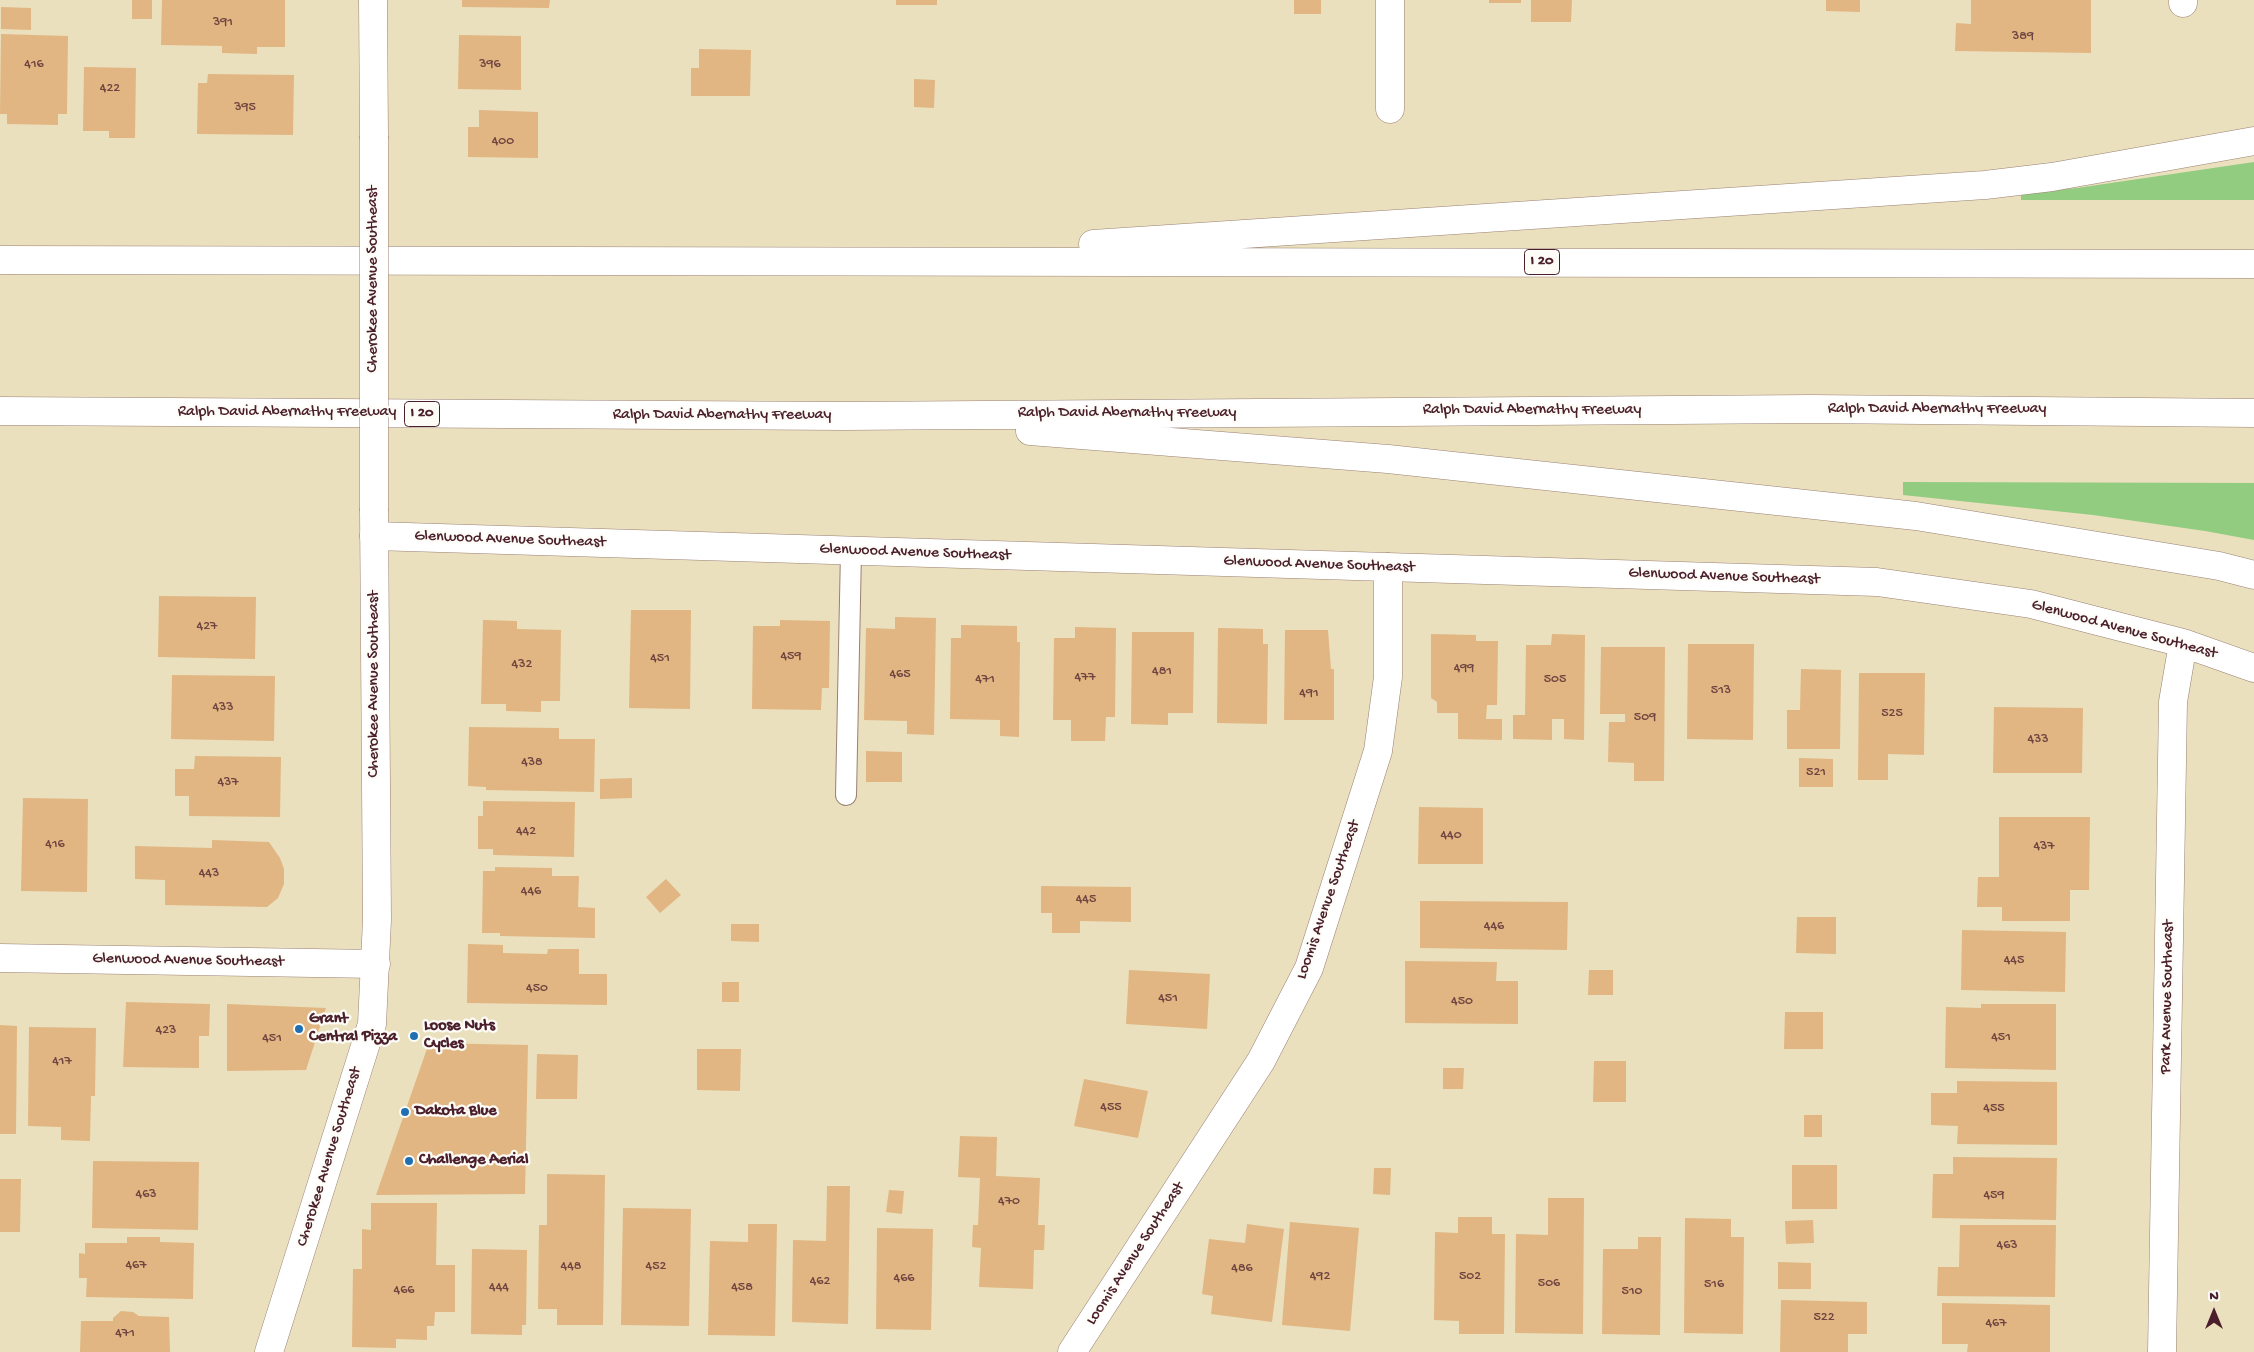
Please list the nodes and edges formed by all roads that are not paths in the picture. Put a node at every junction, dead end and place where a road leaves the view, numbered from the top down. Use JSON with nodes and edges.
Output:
{"nodes":[{"id":1,"x":373,"y":0,"type":"edge"},
{"id":2,"x":1390,"y":0,"type":"edge"},
{"id":3,"x":1390,"y":109,"type":"dead end"},
{"id":4,"x":2254,"y":141,"type":"edge"},
{"id":5,"x":0,"y":260,"type":"edge"},
{"id":6,"x":830,"y":260,"type":"junction"},
{"id":7,"x":2254,"y":264,"type":"edge"},
{"id":8,"x":0,"y":411,"type":"edge"},
{"id":9,"x":2254,"y":413,"type":"edge"},
{"id":10,"x":844,"y":416,"type":"junction"},
{"id":11,"x":374,"y":523,"type":"junction"},
{"id":12,"x":851,"y":551,"type":"junction"},
{"id":13,"x":1388,"y":567,"type":"junction"},
{"id":14,"x":2254,"y":575,"type":"edge"},
{"id":15,"x":2183,"y":643,"type":"junction"},
{"id":16,"x":2254,"y":668,"type":"edge"},
{"id":17,"x":846,"y":795,"type":"dead end"},
{"id":18,"x":0,"y":958,"type":"edge"},
{"id":19,"x":376,"y":964,"type":"junction"},
{"id":20,"x":269,"y":1352,"type":"edge"},
{"id":21,"x":1072,"y":1352,"type":"edge"},
{"id":22,"x":2162,"y":1352,"type":"edge"}],
"edges":[{"from":1,"to":11,"type":"main road","name":"Cherokee Avenue Southeast","bridge":true},
{"from":2,"to":3,"type":"main road"},
{"from":4,"to":6,"type":"main road"},
{"from":5,"to":6,"type":"main road","number":"I 20"},
{"from":6,"to":7,"type":"main road","number":"I 20"},
{"from":8,"to":10,"type":"main road","name":"Ralph David Abernathy Freeway","number":"I 20"},
{"from":9,"to":10,"type":"main road","name":"Ralph David Abernathy Freeway","number":"I 20"},
{"from":10,"to":14,"type":"main road"},
{"from":11,"to":12,"type":"main road","name":"Glenwood Avenue Southeast"},
{"from":11,"to":19,"type":"main road","name":"Cherokee Avenue Southeast"},
{"from":12,"to":13,"type":"main road","name":"Glenwood Avenue Southeast"},
{"from":12,"to":17,"type":"lane"},
{"from":13,"to":15,"type":"main road","name":"Glenwood Avenue Southeast"},
{"from":13,"to":21,"type":"main road","name":"Loomis Avenue Southeast"},
{"from":15,"to":16,"type":"main road","name":"Glenwood Avenue Southeast"},
{"from":15,"to":22,"type":"main road","name":"Park Avenue Southeast"},
{"from":18,"to":19,"type":"main road","name":"Glenwood Avenue Southeast"},
{"from":19,"to":20,"type":"main road","name":"Cherokee Avenue Southeast"}]}
